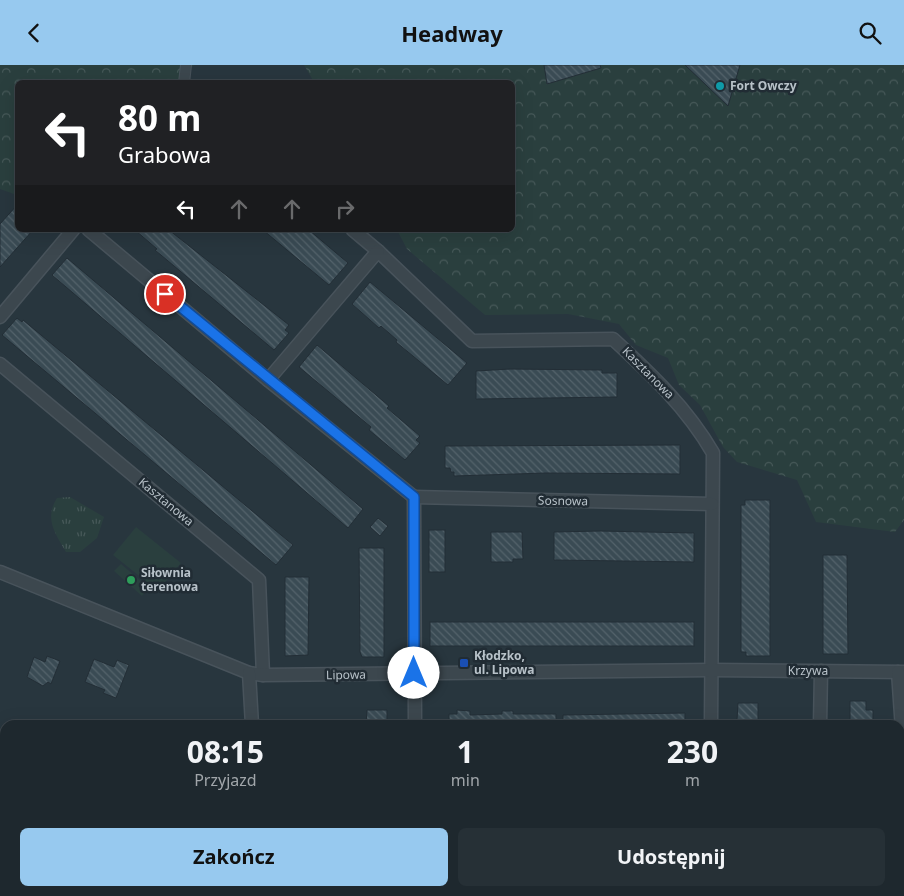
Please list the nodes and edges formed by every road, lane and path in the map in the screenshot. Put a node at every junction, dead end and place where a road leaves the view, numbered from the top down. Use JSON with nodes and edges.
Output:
{"nodes":[{"id":1,"x":186,"y":65,"type":"edge"},
{"id":2,"x":184,"y":80,"type":"edge"},
{"id":3,"x":71,"y":232,"type":"edge"},
{"id":4,"x":90,"y":232,"type":"edge"},
{"id":5,"x":355,"y":232,"type":"edge"},
{"id":6,"x":378,"y":251,"type":"junction"},
{"id":7,"x":0,"y":317,"type":"edge"},
{"id":8,"x":0,"y":364,"type":"edge"},
{"id":9,"x":268,"y":380,"type":"junction"},
{"id":10,"x":414,"y":497,"type":"junction"},
{"id":11,"x":712,"y":504,"type":"junction"},
{"id":12,"x":0,"y":572,"type":"edge"},
{"id":13,"x":711,"y":670,"type":"junction"},
{"id":14,"x":821,"y":671,"type":"junction"},
{"id":15,"x":901,"y":672,"type":"edge"},
{"id":16,"x":249,"y":673,"type":"junction"},
{"id":17,"x":414,"y":673,"type":"junction"},
{"id":18,"x":263,"y":675,"type":"junction"},
{"id":19,"x":252,"y":720,"type":"edge"},
{"id":20,"x":415,"y":720,"type":"edge"},
{"id":21,"x":711,"y":720,"type":"edge"},
{"id":22,"x":820,"y":720,"type":"edge"},
{"id":23,"x":903,"y":720,"type":"edge"}],
"edges":[{"from":1,"to":2,"type":"street"},
{"from":3,"to":7,"type":"street"},
{"from":4,"to":9,"type":"street"},
{"from":5,"to":6,"type":"street","name":"Kasztanowa"},
{"from":6,"to":9,"type":"street"},
{"from":6,"to":11,"type":"street","name":"Kasztanowa"},
{"from":8,"to":18,"type":"street","name":"Kasztanowa"},
{"from":9,"to":10,"type":"street"},
{"from":10,"to":11,"type":"street","name":"Sosnowa"},
{"from":10,"to":17,"type":"street"},
{"from":11,"to":13,"type":"street","name":"Kasztanowa"},
{"from":12,"to":16,"type":"street","name":"Lipowa"},
{"from":13,"to":14,"type":"street","name":"Krzywa"},
{"from":13,"to":17,"type":"street","name":"Lipowa"},
{"from":13,"to":21,"type":"street","name":"Kasztanowa"},
{"from":14,"to":15,"type":"street","name":"Krzywa"},
{"from":14,"to":22,"type":"street"},
{"from":15,"to":23,"type":"street"},
{"from":16,"to":18,"type":"street","name":"Lipowa"},
{"from":16,"to":19,"type":"street"},
{"from":17,"to":18,"type":"street","name":"Lipowa"},
{"from":17,"to":20,"type":"street"}]}
